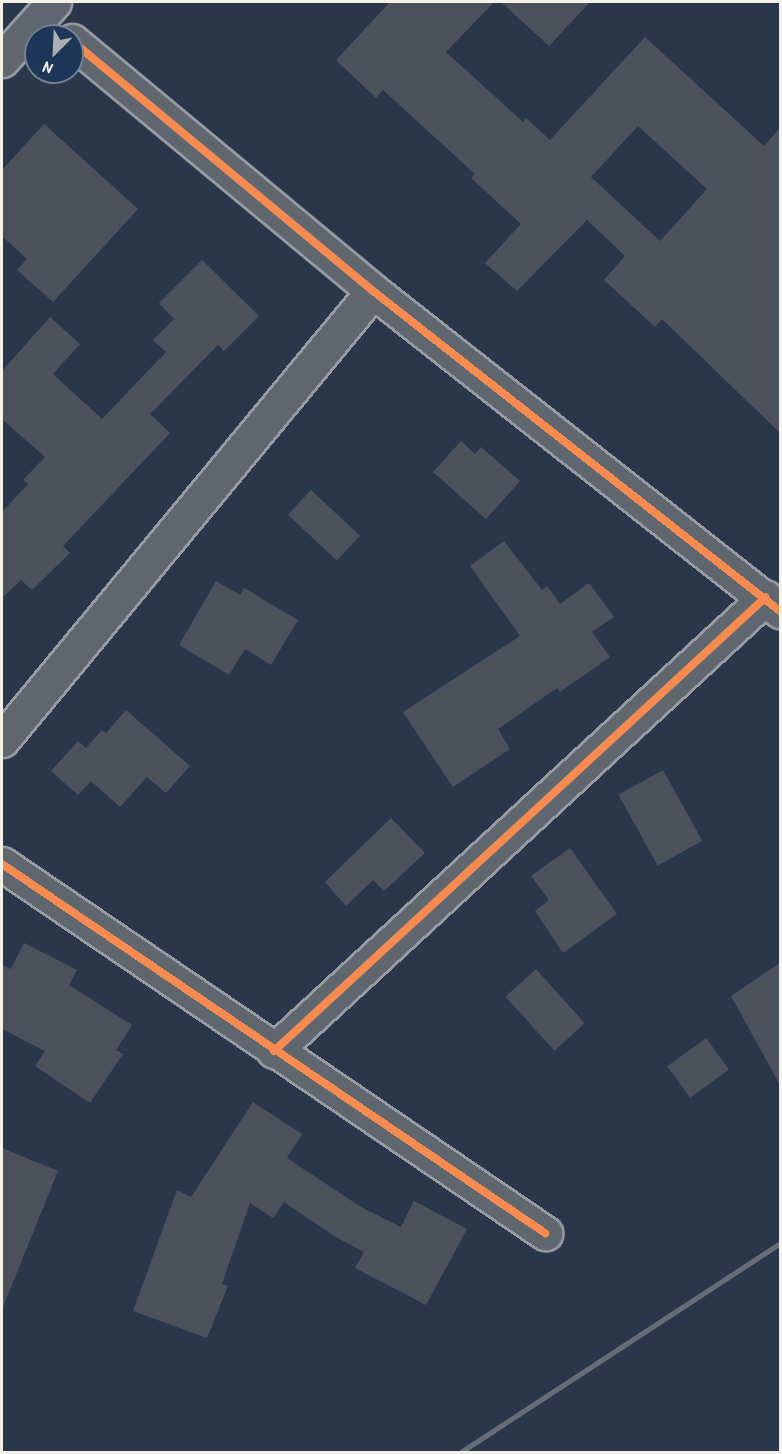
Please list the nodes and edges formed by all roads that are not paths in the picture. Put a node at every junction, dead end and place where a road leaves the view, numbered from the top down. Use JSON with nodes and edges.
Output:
{"nodes":[{"id":1,"x":48,"y":8,"type":"edge"},
{"id":2,"x":58,"y":24,"type":"edge"},
{"id":3,"x":84,"y":51,"type":"edge"},
{"id":4,"x":2,"y":60,"type":"edge"},
{"id":5,"x":373,"y":291,"type":"junction"},
{"id":6,"x":773,"y":604,"type":"edge"},
{"id":7,"x":2,"y":740,"type":"edge"},
{"id":8,"x":2,"y":864,"type":"edge"},
{"id":9,"x":274,"y":1051,"type":"junction"},
{"id":10,"x":545,"y":1233,"type":"dead end"}],
"edges":[{"from":1,"to":2,"type":"street"},
{"from":1,"to":4,"type":"street"},
{"from":3,"to":5,"type":"street"},
{"from":5,"to":6,"type":"street"},
{"from":5,"to":7,"type":"street"},
{"from":6,"to":9,"type":"street"},
{"from":8,"to":9,"type":"street"},
{"from":9,"to":10,"type":"street"}]}
